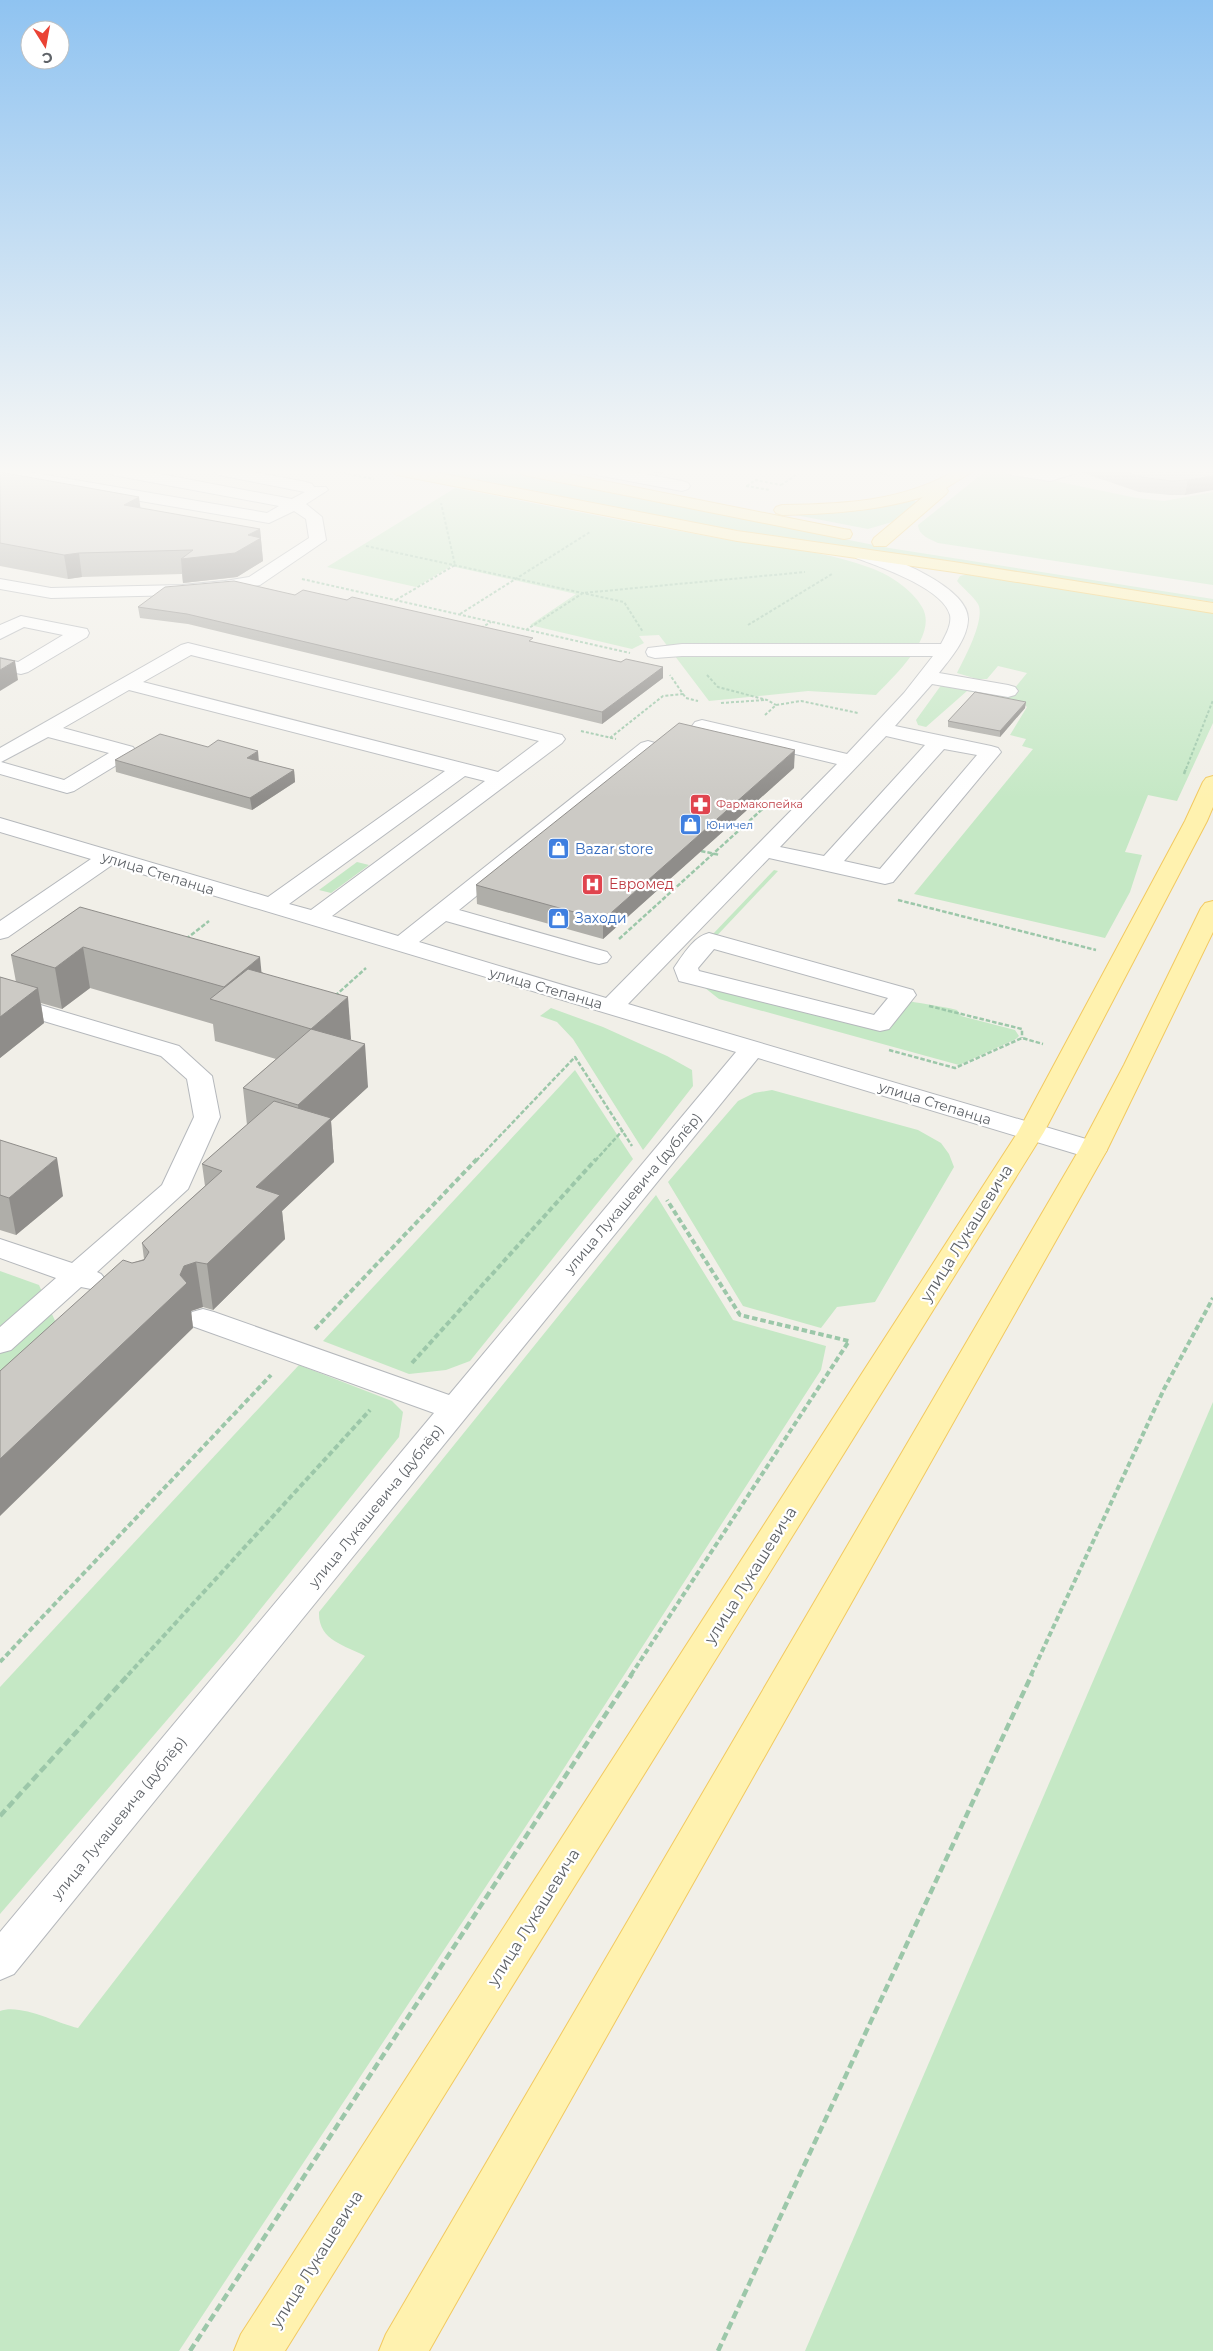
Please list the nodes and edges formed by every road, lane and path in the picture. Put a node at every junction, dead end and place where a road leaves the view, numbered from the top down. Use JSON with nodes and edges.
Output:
{"nodes":[{"id":1,"x":256,"y":580,"type":"edge"},
{"id":2,"x":306,"y":580,"type":"edge"},
{"id":3,"x":430,"y":580,"type":"edge"},
{"id":4,"x":514,"y":580,"type":"edge"},
{"id":5,"x":524,"y":580,"type":"edge"},
{"id":6,"x":722,"y":580,"type":"edge"},
{"id":7,"x":824,"y":580,"type":"edge"},
{"id":8,"x":920,"y":580,"type":"edge"},
{"id":9,"x":934,"y":580,"type":"edge"},
{"id":10,"x":1034,"y":580,"type":"edge"},
{"id":11,"x":1117,"y":580,"type":"edge"},
{"id":12,"x":0,"y":584,"type":"edge"},
{"id":13,"x":935,"y":588,"type":"junction"},
{"id":14,"x":582,"y":593,"type":"junction"},
{"id":15,"x":1213,"y":595,"type":"edge"},
{"id":16,"x":396,"y":600,"type":"junction"},
{"id":17,"x":624,"y":602,"type":"dead end"},
{"id":18,"x":427,"y":607,"type":"junction"},
{"id":19,"x":1213,"y":608,"type":"edge"},
{"id":20,"x":422,"y":611,"type":"edge"},
{"id":21,"x":459,"y":614,"type":"junction"},
{"id":22,"x":491,"y":622,"type":"junction"},
{"id":23,"x":747,"y":626,"type":"dead end"},
{"id":24,"x":480,"y":629,"type":"edge"},
{"id":25,"x":526,"y":630,"type":"junction"},
{"id":26,"x":0,"y":633,"type":"edge"},
{"id":27,"x":682,"y":650,"type":"junction"},
{"id":28,"x":946,"y":650,"type":"junction"},
{"id":29,"x":655,"y":652,"type":"dead end"},
{"id":30,"x":634,"y":654,"type":"dead end"},
{"id":31,"x":0,"y":664,"type":"edge"},
{"id":32,"x":671,"y":676,"type":"dead end"},
{"id":33,"x":926,"y":677,"type":"junction"},
{"id":34,"x":127,"y":684,"type":"junction"},
{"id":35,"x":1008,"y":691,"type":"dead end"},
{"id":36,"x":683,"y":694,"type":"junction"},
{"id":37,"x":767,"y":700,"type":"junction"},
{"id":38,"x":1213,"y":700,"type":"edge"},
{"id":39,"x":703,"y":702,"type":"dead end"},
{"id":40,"x":712,"y":703,"type":"dead end"},
{"id":41,"x":866,"y":714,"type":"dead end"},
{"id":42,"x":702,"y":726,"type":"edge"},
{"id":43,"x":46,"y":730,"type":"junction"},
{"id":44,"x":881,"y":730,"type":"junction"},
{"id":45,"x":610,"y":738,"type":"dead end"},
{"id":46,"x":939,"y":742,"type":"junction"},
{"id":47,"x":648,"y":747,"type":"edge"},
{"id":48,"x":0,"y":756,"type":"edge"},
{"id":49,"x":851,"y":761,"type":"junction"},
{"id":50,"x":0,"y":768,"type":"edge"},
{"id":51,"x":461,"y":769,"type":"junction"},
{"id":52,"x":1183,"y":774,"type":"dead end"},
{"id":53,"x":501,"y":779,"type":"junction"},
{"id":54,"x":1213,"y":782,"type":"edge"},
{"id":55,"x":750,"y":820,"type":"dead end"},
{"id":56,"x":0,"y":826,"type":"edge"},
{"id":57,"x":701,"y":851,"type":"edge"},
{"id":58,"x":713,"y":854,"type":"junction"},
{"id":59,"x":759,"y":856,"type":"junction"},
{"id":60,"x":108,"y":858,"type":"junction"},
{"id":61,"x":830,"y":864,"type":"junction"},
{"id":62,"x":894,"y":899,"type":"dead end"},
{"id":63,"x":271,"y":906,"type":"junction"},
{"id":64,"x":1213,"y":908,"type":"edge"},
{"id":65,"x":441,"y":912,"type":"junction"},
{"id":66,"x":314,"y":919,"type":"junction"},
{"id":67,"x":209,"y":921,"type":"dead end"},
{"id":68,"x":0,"y":932,"type":"edge"},
{"id":69,"x":179,"y":944,"type":"edge"},
{"id":70,"x":401,"y":945,"type":"junction"},
{"id":71,"x":606,"y":951,"type":"joint"},
{"id":72,"x":1104,"y":952,"type":"dead end"},
{"id":73,"x":366,"y":968,"type":"dead end"},
{"id":74,"x":330,"y":1000,"type":"edge"},
{"id":75,"x":611,"y":1007,"type":"junction"},
{"id":76,"x":6,"y":1008,"type":"edge"},
{"id":77,"x":880,"y":1024,"type":"joint"},
{"id":78,"x":1045,"y":1044,"type":"dead end"},
{"id":79,"x":752,"y":1049,"type":"junction"},
{"id":80,"x":889,"y":1049,"type":"dead end"},
{"id":81,"x":575,"y":1058,"type":"dead end"},
{"id":82,"x":623,"y":1130,"type":"junction"},
{"id":83,"x":1030,"y":1132,"type":"junction"},
{"id":84,"x":1093,"y":1150,"type":"junction"},
{"id":85,"x":650,"y":1172,"type":"junction"},
{"id":86,"x":0,"y":1248,"type":"edge"},
{"id":87,"x":77,"y":1275,"type":"junction"},
{"id":88,"x":115,"y":1288,"type":"edge"},
{"id":89,"x":1213,"y":1298,"type":"edge"},
{"id":90,"x":203,"y":1319,"type":"dead end"},
{"id":91,"x":0,"y":1343,"type":"edge"},
{"id":92,"x":391,"y":1386,"type":"junction"},
{"id":93,"x":456,"y":1409,"type":"junction"},
{"id":94,"x":0,"y":1816,"type":"edge"},
{"id":95,"x":0,"y":1962,"type":"edge"},
{"id":96,"x":190,"y":2351,"type":"edge"},
{"id":97,"x":258,"y":2351,"type":"edge"},
{"id":98,"x":403,"y":2351,"type":"edge"},
{"id":99,"x":718,"y":2351,"type":"edge"}],
"edges":[{"from":1,"to":12,"type":"street"},
{"from":2,"to":16,"type":"path"},
{"from":3,"to":16,"type":"path"},
{"from":4,"to":21,"type":"path"},
{"from":5,"to":14,"type":"path"},
{"from":6,"to":14,"type":"path"},
{"from":7,"to":23,"type":"path"},
{"from":8,"to":13,"type":"street"},
{"from":9,"to":13,"type":"street"},
{"from":10,"to":19,"type":"main road"},
{"from":11,"to":15,"type":"main road"},
{"from":13,"to":28,"type":"street"},
{"from":14,"to":17,"type":"path"},
{"from":14,"to":25,"type":"path"},
{"from":16,"to":18,"type":"path"},
{"from":18,"to":20,"type":"path"},
{"from":18,"to":21,"type":"path"},
{"from":21,"to":22,"type":"path"},
{"from":22,"to":24,"type":"path"},
{"from":22,"to":25,"type":"path"},
{"from":25,"to":30,"type":"path"},
{"from":26,"to":31,"type":"street"},
{"from":27,"to":28,"type":"street"},
{"from":27,"to":29,"type":"street"},
{"from":27,"to":37,"type":"path"},
{"from":28,"to":33,"type":"street"},
{"from":32,"to":36,"type":"path"},
{"from":33,"to":35,"type":"street"},
{"from":33,"to":44,"type":"street"},
{"from":34,"to":43,"type":"street"},
{"from":34,"to":51,"type":"street"},
{"from":34,"to":53,"type":"street"},
{"from":36,"to":39,"type":"path"},
{"from":36,"to":45,"type":"path"},
{"from":37,"to":40,"type":"path"},
{"from":37,"to":41,"type":"path"},
{"from":38,"to":52,"type":"path"},
{"from":42,"to":49,"type":"street"},
{"from":43,"to":48,"type":"street"},
{"from":43,"to":50,"type":"street"},
{"from":44,"to":46,"type":"street"},
{"from":44,"to":49,"type":"street"},
{"from":46,"to":61,"type":"street"},
{"from":46,"to":61,"type":"street"},
{"from":47,"to":65,"type":"street"},
{"from":49,"to":59,"type":"street"},
{"from":51,"to":53,"type":"street"},
{"from":51,"to":63,"type":"street"},
{"from":53,"to":66,"type":"street"},
{"from":54,"to":83,"type":"main road","name":"улица Лукашевича"},
{"from":55,"to":58,"type":"path"},
{"from":56,"to":60,"type":"street","name":"улица Степанца"},
{"from":57,"to":58,"type":"path"},
{"from":58,"to":59,"type":"path"},
{"from":58,"to":71,"type":"path"},
{"from":59,"to":61,"type":"street"},
{"from":59,"to":75,"type":"street"},
{"from":60,"to":63,"type":"street","name":"улица Степанца"},
{"from":60,"to":68,"type":"street"},
{"from":62,"to":72,"type":"path"},
{"from":63,"to":66,"type":"street","name":"улица Степанца"},
{"from":64,"to":84,"type":"main road"},
{"from":65,"to":70,"type":"street"},
{"from":65,"to":71,"type":"street"},
{"from":66,"to":70,"type":"street","name":"улица Степанца"},
{"from":67,"to":69,"type":"path"},
{"from":70,"to":75,"type":"street","name":"улица Степанца"},
{"from":73,"to":74,"type":"path"},
{"from":75,"to":79,"type":"street","name":"улица Степанца"},
{"from":76,"to":87,"type":"street"},
{"from":77,"to":77,"type":"street"},
{"from":78,"to":80,"type":"path"},
{"from":79,"to":83,"type":"street","name":"улица Степанца"},
{"from":79,"to":85,"type":"street","name":"улица Лукашевича (дублёр)"},
{"from":81,"to":82,"type":"path"},
{"from":82,"to":85,"type":"path"},
{"from":82,"to":92,"type":"path"},
{"from":83,"to":84,"type":"street","name":"улица Степанца"},
{"from":83,"to":97,"type":"main road","name":"улица Лукашевича"},
{"from":84,"to":98,"type":"main road"},
{"from":85,"to":93,"type":"street","name":"улица Лукашевича (дублёр)"},
{"from":85,"to":96,"type":"path"},
{"from":86,"to":87,"type":"street"},
{"from":87,"to":88,"type":"street"},
{"from":87,"to":91,"type":"street"},
{"from":89,"to":99,"type":"path"},
{"from":90,"to":92,"type":"street"},
{"from":92,"to":93,"type":"street"},
{"from":92,"to":94,"type":"path"},
{"from":93,"to":95,"type":"street","name":"улица Лукашевича (дублёр)"}]}
